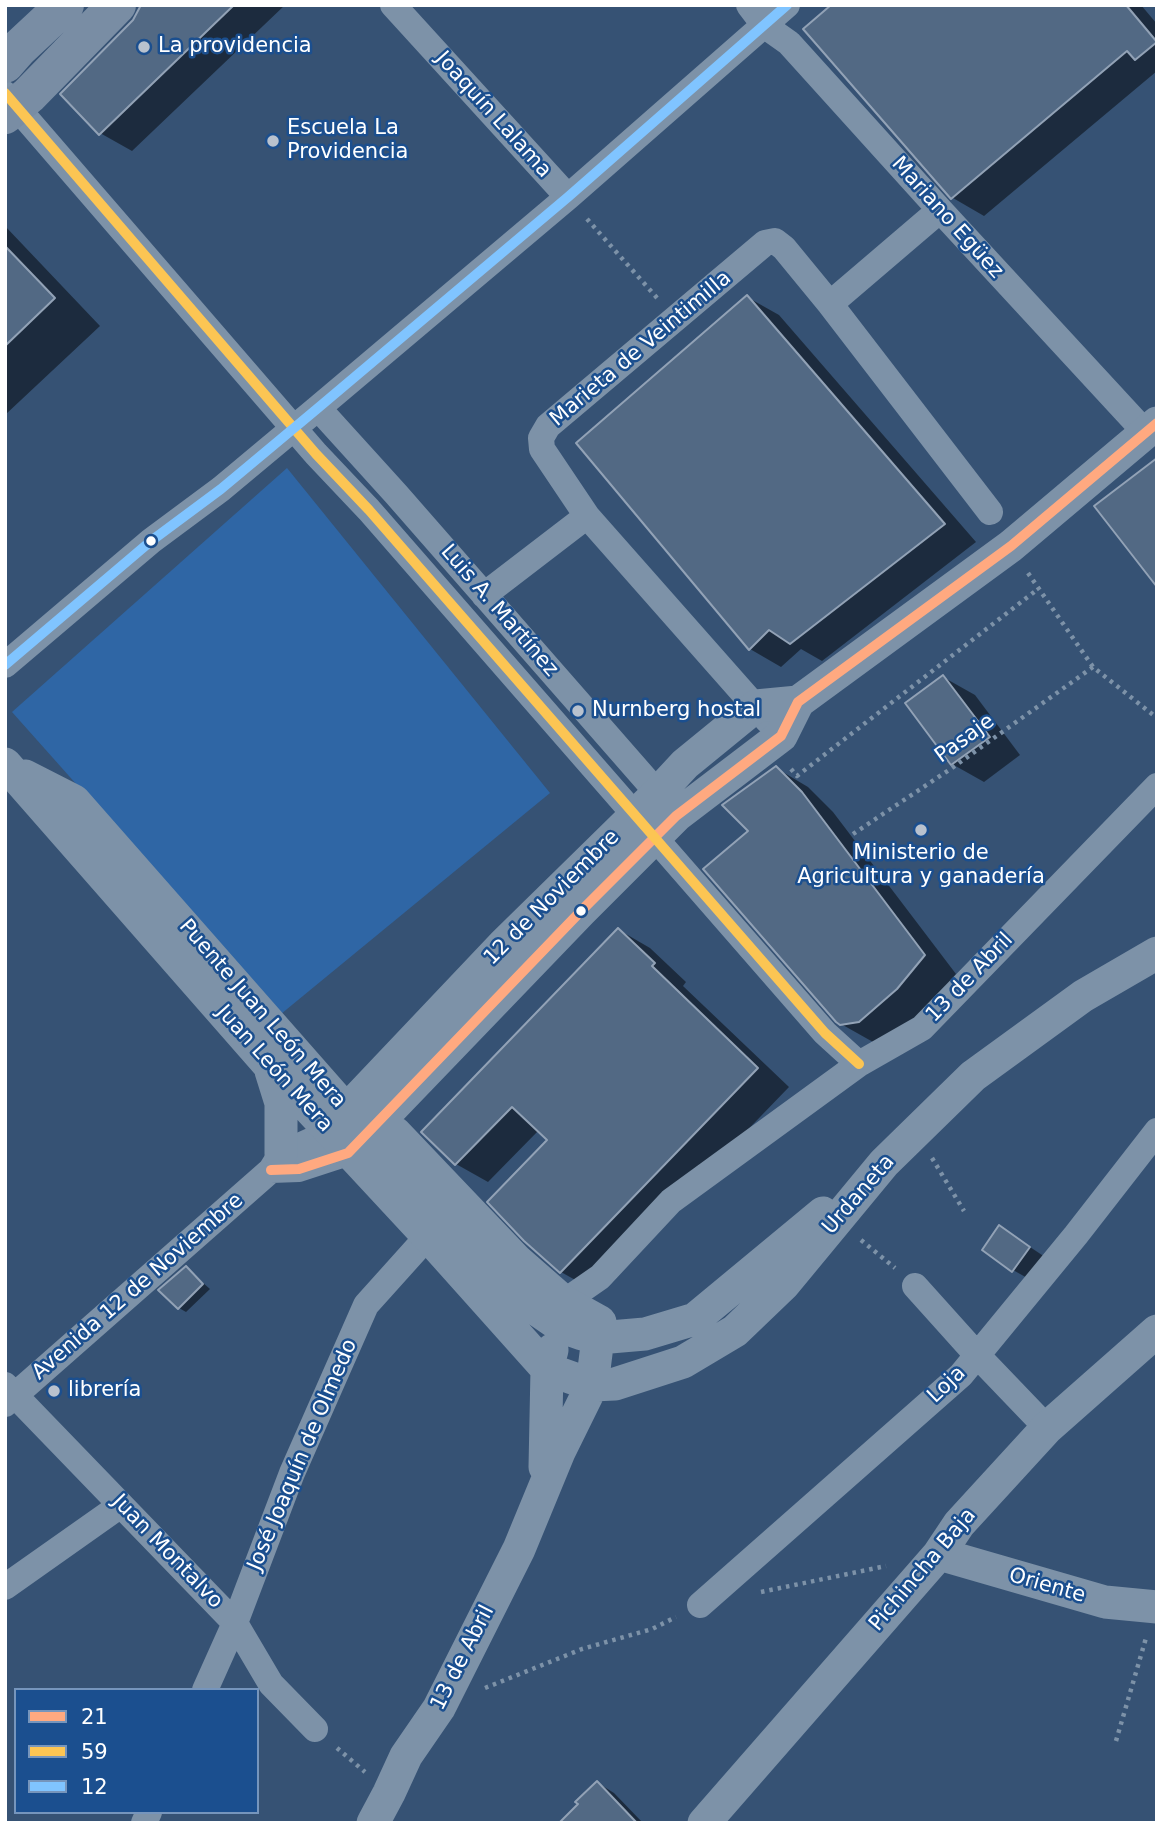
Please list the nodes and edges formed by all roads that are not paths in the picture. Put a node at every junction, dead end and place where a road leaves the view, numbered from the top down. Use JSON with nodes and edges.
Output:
{"nodes":[{"id":1,"x":65,"y":5,"type":"edge"},
{"id":2,"x":117,"y":5,"type":"edge"},
{"id":3,"x":393,"y":5,"type":"edge"},
{"id":4,"x":787,"y":5,"type":"edge"},
{"id":5,"x":757,"y":15,"type":"edge"},
{"id":6,"x":5,"y":64,"type":"edge"},
{"id":7,"x":8,"y":105,"type":"edge"},
{"id":8,"x":568,"y":197,"type":"junction"},
{"id":9,"x":940,"y":210,"type":"junction"},
{"id":10,"x":830,"y":304,"type":"junction"},
{"id":11,"x":318,"y":408,"type":"junction"},
{"id":12,"x":1151,"y":427,"type":"edge"},
{"id":13,"x":295,"y":428,"type":"junction"},
{"id":14,"x":990,"y":512,"type":"dead end"},
{"id":15,"x":587,"y":516,"type":"junction"},
{"id":16,"x":484,"y":595,"type":"junction"},
{"id":17,"x":5,"y":665,"type":"edge"},
{"id":18,"x":797,"y":702,"type":"junction"},
{"id":19,"x":756,"y":706,"type":"junction"},
{"id":20,"x":775,"y":740,"type":"junction"},
{"id":21,"x":7,"y":766,"type":"edge"},
{"id":22,"x":1157,"y":786,"type":"edge"},
{"id":23,"x":667,"y":804,"type":"junction"},
{"id":24,"x":1157,"y":953,"type":"edge"},
{"id":25,"x":859,"y":1064,"type":"junction"},
{"id":26,"x":269,"y":1065,"type":"junction"},
{"id":27,"x":382,"y":1118,"type":"junction"},
{"id":28,"x":1157,"y":1131,"type":"edge"},
{"id":29,"x":339,"y":1142,"type":"junction"},
{"id":30,"x":276,"y":1162,"type":"junction"},
{"id":31,"x":884,"y":1163,"type":"junction"},
{"id":32,"x":428,"y":1236,"type":"junction"},
{"id":33,"x":600,"y":1277,"type":"junction"},
{"id":34,"x":915,"y":1286,"type":"road end"},
{"id":35,"x":564,"y":1302,"type":"junction"},
{"id":36,"x":605,"y":1329,"type":"junction"},
{"id":37,"x":1157,"y":1331,"type":"edge"},
{"id":38,"x":977,"y":1355,"type":"junction"},
{"id":39,"x":547,"y":1369,"type":"junction"},
{"id":40,"x":592,"y":1385,"type":"junction"},
{"id":41,"x":8,"y":1395,"type":"edge"},
{"id":42,"x":1047,"y":1428,"type":"junction"},
{"id":43,"x":544,"y":1487,"type":"junction"},
{"id":44,"x":121,"y":1505,"type":"junction"},
{"id":45,"x":939,"y":1554,"type":"junction"},
{"id":46,"x":5,"y":1587,"type":"edge"},
{"id":47,"x":700,"y":1605,"type":"dead end"},
{"id":48,"x":1156,"y":1607,"type":"edge"},
{"id":49,"x":235,"y":1623,"type":"junction"},
{"id":50,"x":206,"y":1688,"type":"edge"},
{"id":51,"x":315,"y":1729,"type":"road end"},
{"id":52,"x":373,"y":1823,"type":"edge"},
{"id":53,"x":704,"y":1823,"type":"edge"}],
"edges":[{"from":1,"to":6,"type":"main road"},
{"from":2,"to":7,"type":"main road"},
{"from":3,"to":8,"type":"street","name":"Joaquín Lalama"},
{"from":4,"to":5,"type":"street"},
{"from":5,"to":8,"type":"street"},
{"from":5,"to":9,"type":"street","name":"Mariano Egüez"},
{"from":7,"to":13,"type":"street","name":"Luis A. Martínez"},
{"from":8,"to":11,"type":"street"},
{"from":9,"to":10,"type":"street"},
{"from":9,"to":12,"type":"street","name":"Mariano Egüez"},
{"from":10,"to":14,"type":"street","name":"Marieta de Veintimilla"},
{"from":10,"to":15,"type":"street","name":"Marieta de Veintimilla"},
{"from":11,"to":13,"type":"street"},
{"from":11,"to":16,"type":"street","name":"Luis A. Martínez"},
{"from":12,"to":18,"type":"street","name":"12 de Noviembre"},
{"from":13,"to":17,"type":"street"},
{"from":13,"to":25,"type":"street","name":"Luis A. Martínez"},
{"from":15,"to":16,"type":"street"},
{"from":15,"to":19,"type":"street","name":"Marieta de Veintimilla"},
{"from":16,"to":23,"type":"street","name":"Luis A. Martínez"},
{"from":18,"to":19,"type":"street"},
{"from":18,"to":20,"type":"street","name":"12 de Noviembre"},
{"from":19,"to":20,"type":"street","name":"Marieta de Veintimilla"},
{"from":19,"to":23,"type":"street","name":"12 de Noviembre"},
{"from":20,"to":23,"type":"street","name":"12 de Noviembre"},
{"from":21,"to":26,"type":"street","name":"Juan León Mera"},
{"from":21,"to":36,"type":"street","name":"Puente Juan León Mera"},
{"from":22,"to":25,"type":"street","name":"13 de Abril"},
{"from":23,"to":27,"type":"street","name":"12 de Noviembre"},
{"from":23,"to":29,"type":"street","name":"12 de Noviembre"},
{"from":24,"to":31,"type":"street","name":"Urdaneta"},
{"from":25,"to":33,"type":"street","name":"13 de Abril"},
{"from":26,"to":29,"type":"street","name":"Juan León Mera"},
{"from":26,"to":30,"type":"street"},
{"from":27,"to":29,"type":"street","name":"12 de Noviembre"},
{"from":27,"to":35,"type":"street"},
{"from":28,"to":38,"type":"street","name":"Loja"},
{"from":29,"to":30,"type":"street"},
{"from":29,"to":32,"type":"street","name":"Juan León Mera"},
{"from":30,"to":41,"type":"street","name":"Avenida 12 de Noviembre"},
{"from":31,"to":36,"type":"street","name":"Puente Juan León Mera"},
{"from":31,"to":40,"type":"street","name":"Urdaneta"},
{"from":32,"to":39,"type":"street","name":"Juan León Mera"},
{"from":32,"to":49,"type":"street","name":"José Joaquín de Olmedo"},
{"from":33,"to":35,"type":"street","name":"13 de Abril"},
{"from":33,"to":36,"type":"street","name":"13 de Abril"},
{"from":34,"to":38,"type":"street"},
{"from":35,"to":36,"type":"street"},
{"from":35,"to":39,"type":"street","name":"13 de Abril"},
{"from":36,"to":40,"type":"street","name":"13 de Abril"},
{"from":37,"to":42,"type":"street","name":"Pichincha Baja"},
{"from":38,"to":42,"type":"street"},
{"from":38,"to":47,"type":"street","name":"Loja"},
{"from":39,"to":40,"type":"street","name":"Urdaneta"},
{"from":39,"to":43,"type":"street","name":"13 de Abril"},
{"from":40,"to":43,"type":"street","name":"13 de Abril"},
{"from":41,"to":44,"type":"street","name":"Juan Montalvo"},
{"from":42,"to":45,"type":"street","name":"Pichincha Baja"},
{"from":43,"to":52,"type":"street","name":"13 de Abril"},
{"from":44,"to":46,"type":"street"},
{"from":44,"to":49,"type":"street","name":"Juan Montalvo"},
{"from":45,"to":48,"type":"street","name":"Oriente"},
{"from":45,"to":53,"type":"street","name":"Pichincha Baja"},
{"from":49,"to":50,"type":"street","name":"José Joaquín de Olmedo"},
{"from":49,"to":51,"type":"street","name":"Juan Montalvo"}]}
